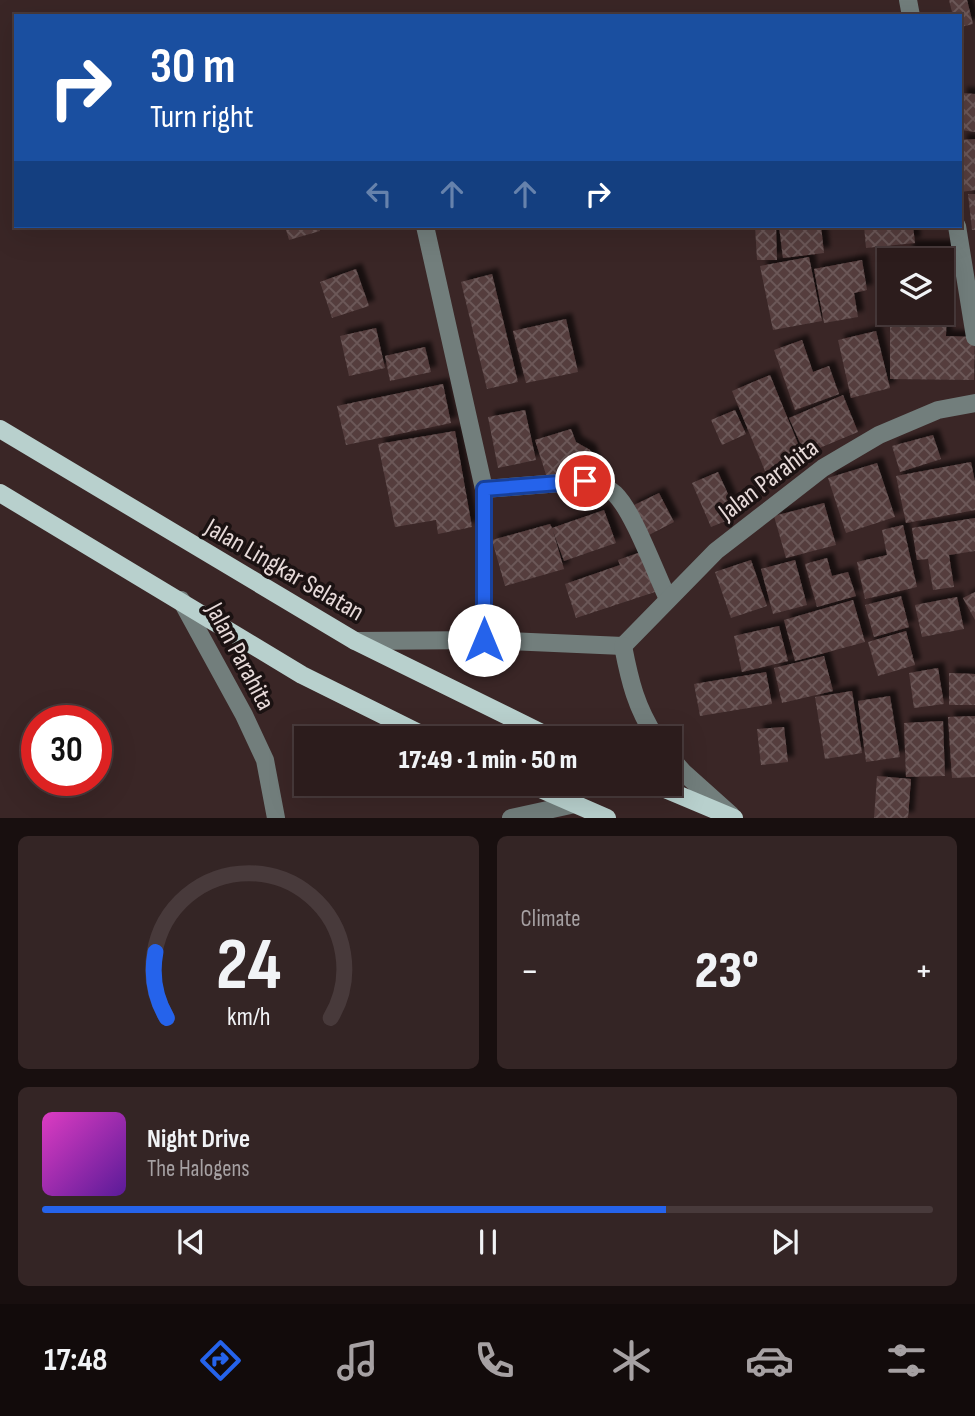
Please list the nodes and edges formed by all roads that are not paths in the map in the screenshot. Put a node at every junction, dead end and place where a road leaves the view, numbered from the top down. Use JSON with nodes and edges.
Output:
{"nodes":[{"id":1,"x":425,"y":228,"type":"edge"},
{"id":2,"x":957,"y":228,"type":"edge"},
{"id":3,"x":975,"y":337,"type":"edge"},
{"id":4,"x":975,"y":403,"type":"edge"},
{"id":5,"x":0,"y":429,"type":"edge"},
{"id":6,"x":484,"y":489,"type":"junction"},
{"id":7,"x":0,"y":493,"type":"edge"},
{"id":8,"x":668,"y":599,"type":"junction"},
{"id":9,"x":181,"y":600,"type":"junction"},
{"id":10,"x":484,"y":640,"type":"junction"},
{"id":11,"x":355,"y":641,"type":"junction"},
{"id":12,"x":623,"y":646,"type":"junction"},
{"id":13,"x":405,"y":726,"type":"edge"},
{"id":14,"x":528,"y":726,"type":"edge"},
{"id":15,"x":648,"y":726,"type":"edge"},
{"id":16,"x":682,"y":771,"type":"edge"},
{"id":17,"x":557,"y":796,"type":"edge"},
{"id":18,"x":682,"y":796,"type":"edge"},
{"id":19,"x":575,"y":804,"type":"junction"},
{"id":20,"x":276,"y":817,"type":"edge"},
{"id":21,"x":511,"y":817,"type":"edge"},
{"id":22,"x":607,"y":817,"type":"edge"},
{"id":23,"x":734,"y":817,"type":"edge"}],
"edges":[{"from":1,"to":6,"type":"street"},
{"from":2,"to":3,"type":"street"},
{"from":4,"to":8,"type":"street","name":"Jalan Parahita"},
{"from":5,"to":11,"type":"main road","name":"Jalan Lingkar Selatan"},
{"from":6,"to":8,"type":"street"},
{"from":6,"to":10,"type":"street"},
{"from":7,"to":9,"type":"main road"},
{"from":8,"to":12,"type":"street","name":"Jalan Parahita"},
{"from":9,"to":13,"type":"main road"},
{"from":9,"to":20,"type":"street","name":"Jalan Parahita"},
{"from":10,"to":11,"type":"street"},
{"from":10,"to":12,"type":"street"},
{"from":11,"to":14,"type":"main road","name":"Jalan Lingkar Selatan"},
{"from":12,"to":15,"type":"street"},
{"from":16,"to":23,"type":"street"},
{"from":17,"to":19,"type":"main road"},
{"from":18,"to":23,"type":"main road"},
{"from":19,"to":21,"type":"street"},
{"from":19,"to":22,"type":"main road"}]}
